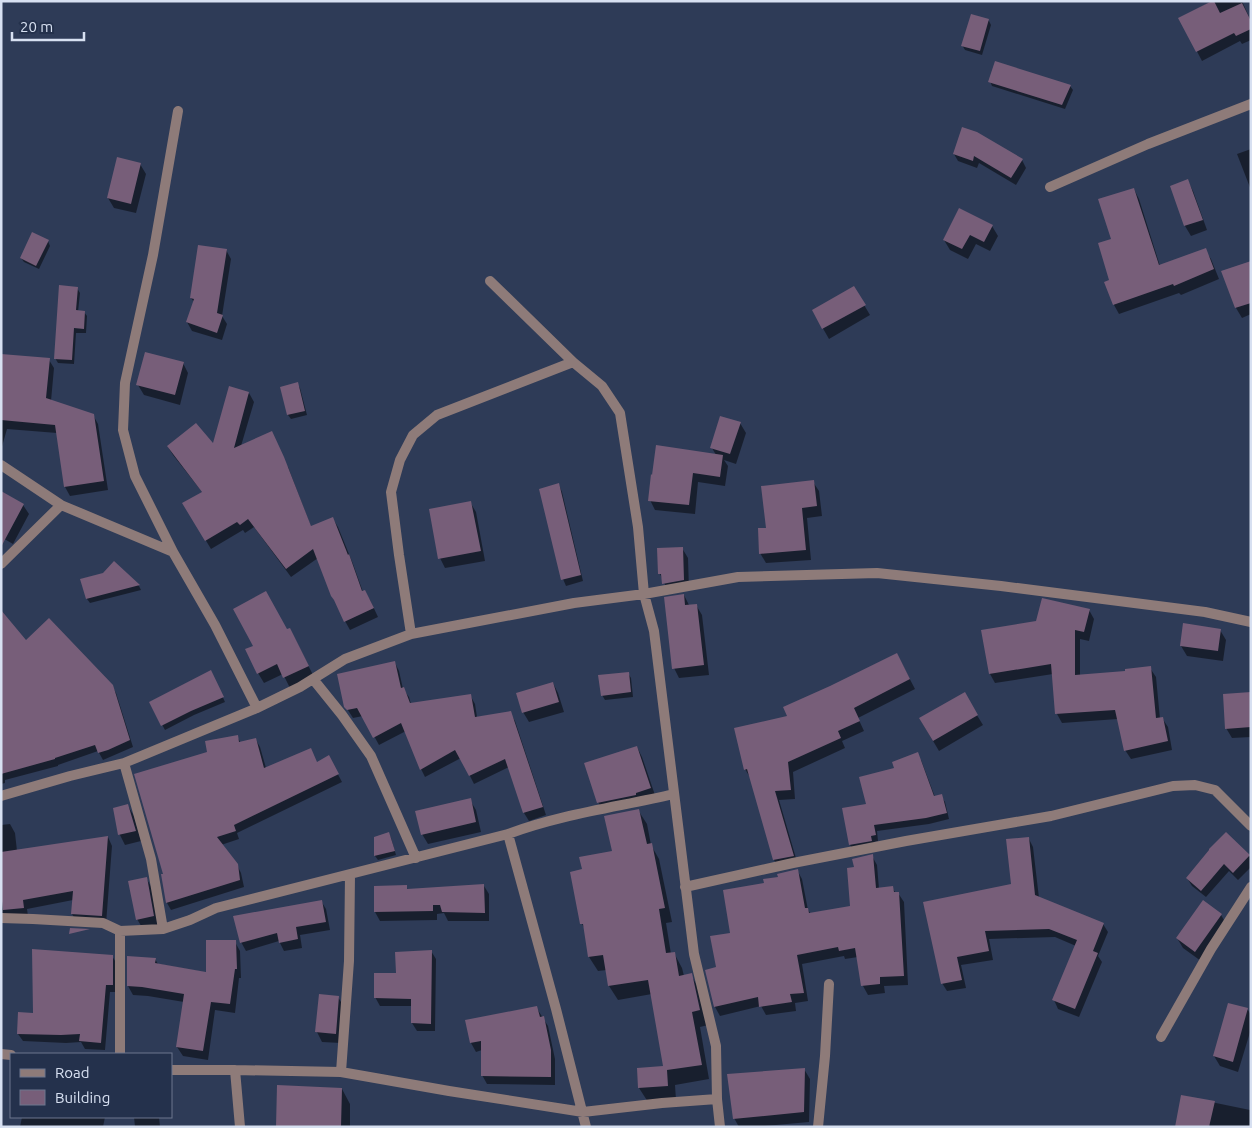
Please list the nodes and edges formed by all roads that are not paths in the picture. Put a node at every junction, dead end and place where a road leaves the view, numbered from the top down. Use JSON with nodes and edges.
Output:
{"nodes":[{"id":1,"x":1251,"y":104,"type":"edge"},
{"id":2,"x":178,"y":111,"type":"dead end"},
{"id":3,"x":1050,"y":187,"type":"dead end"},
{"id":4,"x":490,"y":281,"type":"dead end"},
{"id":5,"x":573,"y":362,"type":"junction"},
{"id":6,"x":1,"y":465,"type":"edge"},
{"id":7,"x":61,"y":505,"type":"junction"},
{"id":8,"x":173,"y":552,"type":"junction"},
{"id":9,"x":1,"y":564,"type":"edge"},
{"id":10,"x":644,"y":594,"type":"junction"},
{"id":11,"x":1251,"y":622,"type":"edge"},
{"id":12,"x":411,"y":634,"type":"junction"},
{"id":13,"x":312,"y":679,"type":"junction"},
{"id":14,"x":257,"y":708,"type":"junction"},
{"id":15,"x":124,"y":763,"type":"junction"},
{"id":16,"x":674,"y":794,"type":"junction"},
{"id":17,"x":1,"y":796,"type":"edge"},
{"id":18,"x":1251,"y":826,"type":"edge"},
{"id":19,"x":508,"y":834,"type":"junction"},
{"id":20,"x":416,"y":858,"type":"junction"},
{"id":21,"x":350,"y":875,"type":"junction"},
{"id":22,"x":685,"y":887,"type":"junction"},
{"id":23,"x":1251,"y":887,"type":"edge"},
{"id":24,"x":1,"y":918,"type":"edge"},
{"id":25,"x":164,"y":928,"type":"junction"},
{"id":26,"x":120,"y":931,"type":"junction"},
{"id":27,"x":829,"y":984,"type":"dead end"},
{"id":28,"x":1161,"y":1036,"type":"dead end"},
{"id":29,"x":120,"y":1053,"type":"edge"},
{"id":30,"x":172,"y":1070,"type":"edge"},
{"id":31,"x":235,"y":1070,"type":"junction"},
{"id":32,"x":342,"y":1072,"type":"junction"},
{"id":33,"x":716,"y":1099,"type":"junction"},
{"id":34,"x":583,"y":1112,"type":"junction"},
{"id":35,"x":240,"y":1127,"type":"edge"},
{"id":36,"x":586,"y":1127,"type":"edge"},
{"id":37,"x":720,"y":1127,"type":"edge"},
{"id":38,"x":818,"y":1127,"type":"edge"}],
"edges":[{"from":1,"to":3,"type":"street"},
{"from":2,"to":8,"type":"street"},
{"from":4,"to":5,"type":"street"},
{"from":5,"to":10,"type":"street"},
{"from":5,"to":12,"type":"street"},
{"from":6,"to":7,"type":"street"},
{"from":7,"to":8,"type":"street"},
{"from":7,"to":9,"type":"street"},
{"from":8,"to":14,"type":"street"},
{"from":10,"to":11,"type":"street"},
{"from":10,"to":12,"type":"street"},
{"from":10,"to":16,"type":"street"},
{"from":12,"to":13,"type":"street"},
{"from":13,"to":14,"type":"street"},
{"from":13,"to":20,"type":"street"},
{"from":14,"to":15,"type":"street"},
{"from":15,"to":17,"type":"street"},
{"from":15,"to":25,"type":"street"},
{"from":16,"to":19,"type":"street"},
{"from":16,"to":22,"type":"street"},
{"from":18,"to":22,"type":"street"},
{"from":19,"to":20,"type":"street"},
{"from":19,"to":34,"type":"street"},
{"from":20,"to":21,"type":"street"},
{"from":21,"to":25,"type":"street"},
{"from":21,"to":32,"type":"street"},
{"from":22,"to":33,"type":"street"},
{"from":23,"to":28,"type":"street"},
{"from":24,"to":26,"type":"street"},
{"from":25,"to":26,"type":"street"},
{"from":26,"to":29,"type":"street"},
{"from":27,"to":38,"type":"street"},
{"from":30,"to":31,"type":"street"},
{"from":31,"to":32,"type":"street"},
{"from":31,"to":35,"type":"street"},
{"from":32,"to":34,"type":"street"},
{"from":33,"to":34,"type":"street"},
{"from":33,"to":37,"type":"street"},
{"from":34,"to":36,"type":"street"}]}
